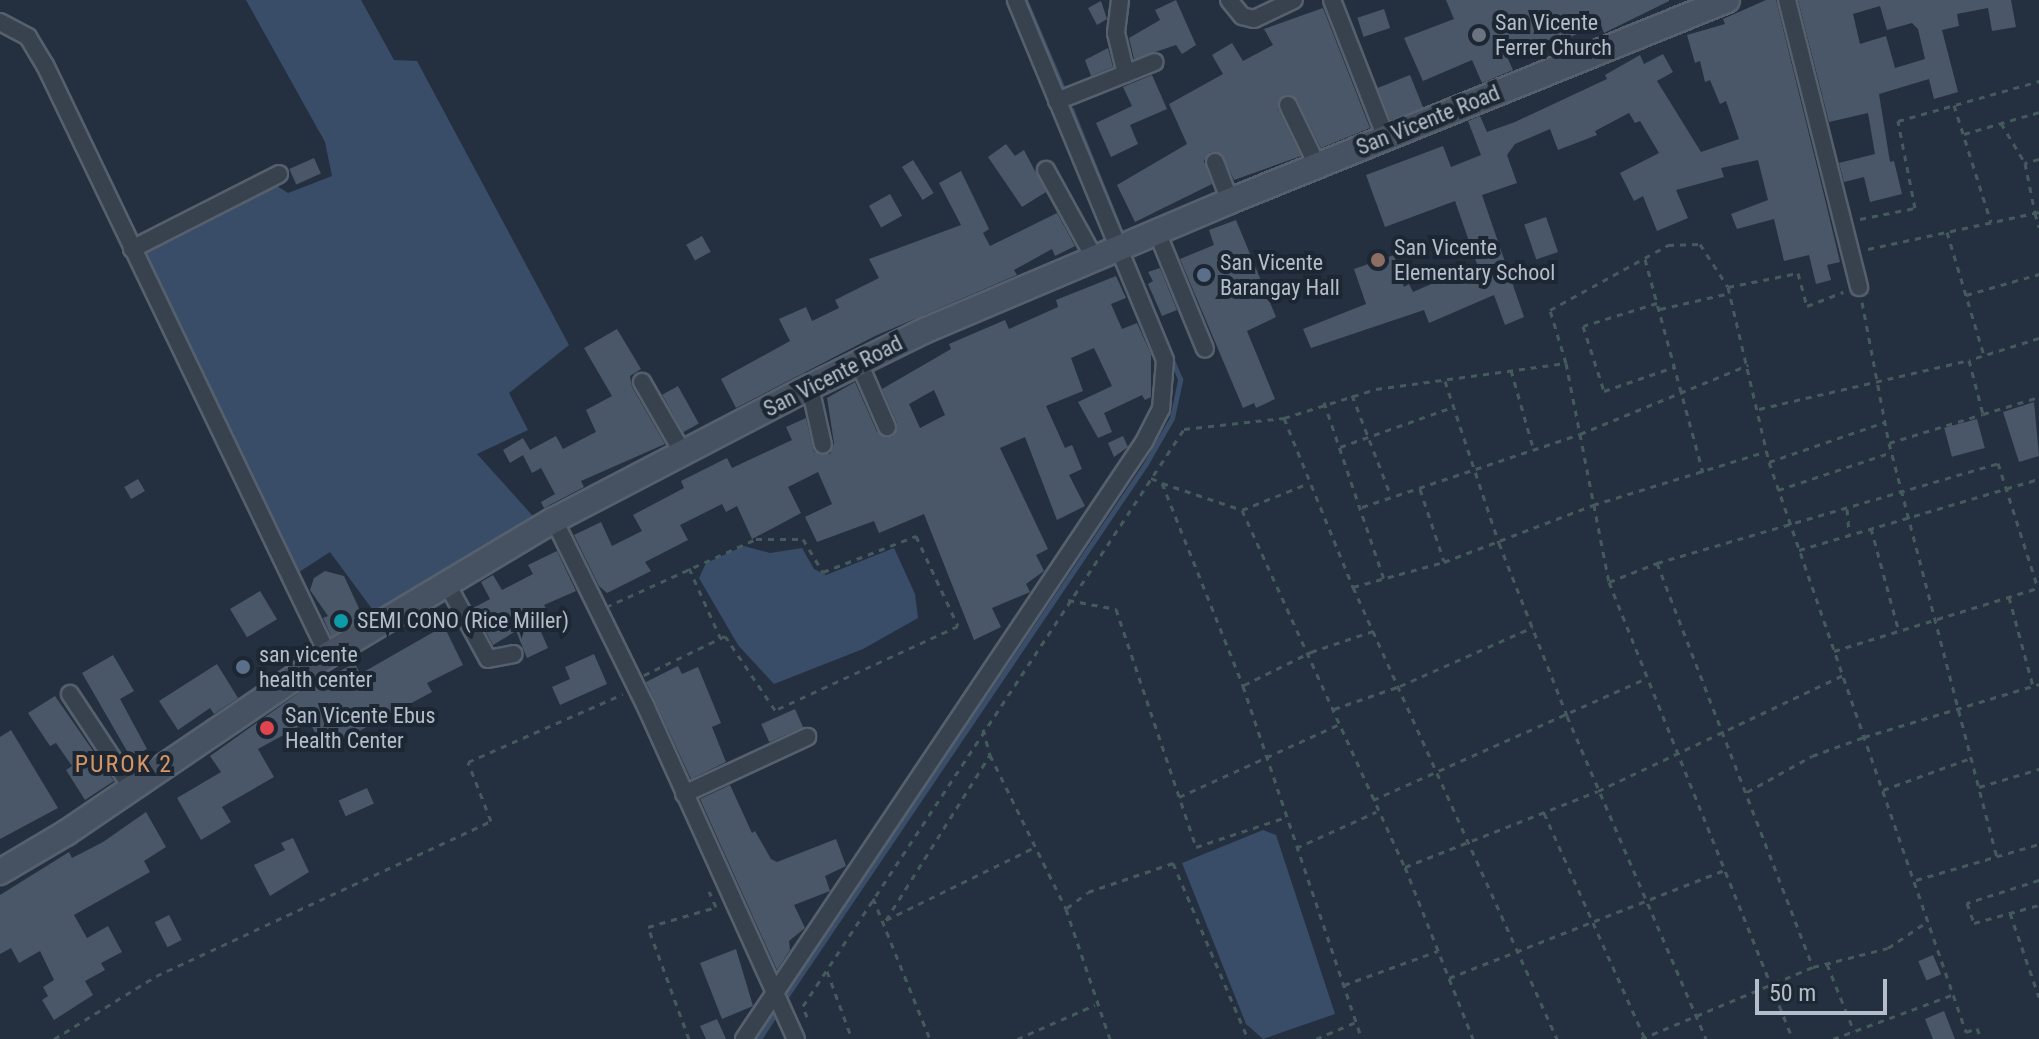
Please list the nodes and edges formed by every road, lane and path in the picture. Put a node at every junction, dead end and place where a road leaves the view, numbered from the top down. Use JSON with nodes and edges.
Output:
{"nodes":[{"id":1,"x":1016,"y":0,"type":"edge"},
{"id":2,"x":1120,"y":0,"type":"edge"},
{"id":3,"x":1229,"y":0,"type":"edge"},
{"id":4,"x":1294,"y":0,"type":"edge"},
{"id":5,"x":1332,"y":0,"type":"edge"},
{"id":6,"x":1727,"y":0,"type":"edge"},
{"id":7,"x":1787,"y":0,"type":"edge"},
{"id":8,"x":0,"y":22,"type":"edge"},
{"id":9,"x":1155,"y":62,"type":"dead end"},
{"id":10,"x":1126,"y":74,"type":"junction"},
{"id":11,"x":2039,"y":81,"type":"edge"},
{"id":12,"x":1057,"y":101,"type":"junction"},
{"id":13,"x":1288,"y":105,"type":"dead end"},
{"id":14,"x":1954,"y":105,"type":"junction"},
{"id":15,"x":2039,"y":112,"type":"edge"},
{"id":16,"x":2001,"y":123,"type":"junction"},
{"id":17,"x":1964,"y":134,"type":"junction"},
{"id":18,"x":1386,"y":138,"type":"junction"},
{"id":19,"x":2039,"y":159,"type":"edge"},
{"id":20,"x":1215,"y":162,"type":"dead end"},
{"id":21,"x":2025,"y":163,"type":"junction"},
{"id":22,"x":1317,"y":165,"type":"junction"},
{"id":23,"x":1046,"y":170,"type":"dead end"},
{"id":24,"x":279,"y":174,"type":"dead end"},
{"id":25,"x":1230,"y":201,"type":"junction"},
{"id":26,"x":2037,"y":212,"type":"edge"},
{"id":27,"x":1991,"y":222,"type":"junction"},
{"id":28,"x":2039,"y":227,"type":"edge"},
{"id":29,"x":1157,"y":232,"type":"junction"},
{"id":30,"x":1947,"y":232,"type":"junction"},
{"id":31,"x":1861,"y":235,"type":"dead end"},
{"id":32,"x":132,"y":249,"type":"junction"},
{"id":33,"x":1106,"y":254,"type":"junction"},
{"id":34,"x":1644,"y":258,"type":"junction"},
{"id":35,"x":1867,"y":261,"type":"dead end"},
{"id":36,"x":2039,"y":274,"type":"edge"},
{"id":37,"x":1728,"y":287,"type":"junction"},
{"id":38,"x":1859,"y":287,"type":"junction"},
{"id":39,"x":1730,"y":293,"type":"junction"},
{"id":40,"x":1966,"y":295,"type":"junction"},
{"id":41,"x":1657,"y":303,"type":"junction"},
{"id":42,"x":1658,"y":309,"type":"junction"},
{"id":43,"x":2039,"y":338,"type":"edge"},
{"id":44,"x":1205,"y":349,"type":"dead end"},
{"id":45,"x":1984,"y":355,"type":"junction"},
{"id":46,"x":1969,"y":360,"type":"junction"},
{"id":47,"x":859,"y":363,"type":"junction"},
{"id":48,"x":1566,"y":363,"type":"junction"},
{"id":49,"x":1748,"y":365,"type":"junction"},
{"id":50,"x":1674,"y":367,"type":"junction"},
{"id":51,"x":1511,"y":370,"type":"junction"},
{"id":52,"x":1444,"y":380,"type":"junction"},
{"id":53,"x":1877,"y":381,"type":"junction"},
{"id":54,"x":642,"y":382,"type":"dead end"},
{"id":55,"x":810,"y":387,"type":"junction"},
{"id":56,"x":1681,"y":392,"type":"junction"},
{"id":57,"x":1352,"y":395,"type":"junction"},
{"id":58,"x":2039,"y":397,"type":"edge"},
{"id":59,"x":1324,"y":402,"type":"junction"},
{"id":60,"x":1453,"y":407,"type":"junction"},
{"id":61,"x":1759,"y":409,"type":"junction"},
{"id":62,"x":1983,"y":414,"type":"junction"},
{"id":63,"x":1284,"y":418,"type":"junction"},
{"id":64,"x":1885,"y":422,"type":"junction"},
{"id":65,"x":887,"y":427,"type":"dead end"},
{"id":66,"x":1580,"y":434,"type":"junction"},
{"id":67,"x":1370,"y":437,"type":"junction"},
{"id":68,"x":1889,"y":443,"type":"junction"},
{"id":69,"x":823,"y":445,"type":"dead end"},
{"id":70,"x":1340,"y":447,"type":"junction"},
{"id":71,"x":1533,"y":447,"type":"junction"},
{"id":72,"x":1767,"y":451,"type":"junction"},
{"id":73,"x":1892,"y":452,"type":"junction"},
{"id":74,"x":683,"y":453,"type":"junction"},
{"id":75,"x":1769,"y":462,"type":"junction"},
{"id":76,"x":1474,"y":468,"type":"junction"},
{"id":77,"x":1703,"y":472,"type":"junction"},
{"id":78,"x":1151,"y":478,"type":"junction"},
{"id":79,"x":2039,"y":479,"type":"edge"},
{"id":80,"x":1311,"y":482,"type":"junction"},
{"id":81,"x":1162,"y":483,"type":"junction"},
{"id":82,"x":1420,"y":489,"type":"junction"},
{"id":83,"x":2005,"y":489,"type":"junction"},
{"id":84,"x":1778,"y":490,"type":"junction"},
{"id":85,"x":1903,"y":492,"type":"junction"},
{"id":86,"x":1391,"y":497,"type":"junction"},
{"id":87,"x":1593,"y":505,"type":"junction"},
{"id":88,"x":1362,"y":507,"type":"junction"},
{"id":89,"x":1847,"y":509,"type":"junction"},
{"id":90,"x":1242,"y":510,"type":"junction"},
{"id":91,"x":1909,"y":517,"type":"junction"},
{"id":92,"x":554,"y":520,"type":"junction"},
{"id":93,"x":1790,"y":523,"type":"junction"},
{"id":94,"x":1871,"y":528,"type":"junction"},
{"id":95,"x":1849,"y":533,"type":"junction"},
{"id":96,"x":1499,"y":543,"type":"junction"},
{"id":97,"x":1799,"y":550,"type":"junction"},
{"id":98,"x":1444,"y":562,"type":"junction"},
{"id":99,"x":1657,"y":563,"type":"junction"},
{"id":100,"x":689,"y":568,"type":"junction"},
{"id":101,"x":1384,"y":579,"type":"junction"},
{"id":102,"x":1609,"y":582,"type":"junction"},
{"id":103,"x":447,"y":584,"type":"junction"},
{"id":104,"x":1353,"y":587,"type":"junction"},
{"id":105,"x":2038,"y":588,"type":"edge"},
{"id":106,"x":2009,"y":597,"type":"junction"},
{"id":107,"x":1068,"y":600,"type":"junction"},
{"id":108,"x":1936,"y":622,"type":"junction"},
{"id":109,"x":1533,"y":627,"type":"junction"},
{"id":110,"x":1376,"y":630,"type":"junction"},
{"id":111,"x":1899,"y":632,"type":"junction"},
{"id":112,"x":721,"y":639,"type":"junction"},
{"id":113,"x":1834,"y":651,"type":"junction"},
{"id":114,"x":1311,"y":652,"type":"junction"},
{"id":115,"x":514,"y":654,"type":"dead end"},
{"id":116,"x":328,"y":655,"type":"junction"},
{"id":117,"x":1843,"y":675,"type":"junction"},
{"id":118,"x":1647,"y":678,"type":"junction"},
{"id":119,"x":2039,"y":684,"type":"edge"},
{"id":120,"x":1243,"y":686,"type":"junction"},
{"id":121,"x":1400,"y":686,"type":"junction"},
{"id":122,"x":2033,"y":686,"type":"junction"},
{"id":123,"x":70,"y":694,"type":"dead end"},
{"id":124,"x":630,"y":708,"type":"dead end"},
{"id":125,"x":1958,"y":708,"type":"junction"},
{"id":126,"x":1332,"y":709,"type":"junction"},
{"id":127,"x":1567,"y":716,"type":"junction"},
{"id":128,"x":1338,"y":725,"type":"junction"},
{"id":129,"x":982,"y":727,"type":"junction"},
{"id":130,"x":1721,"y":730,"type":"junction"},
{"id":131,"x":807,"y":737,"type":"dead end"},
{"id":132,"x":1864,"y":737,"type":"junction"},
{"id":133,"x":1678,"y":753,"type":"junction"},
{"id":134,"x":990,"y":755,"type":"junction"},
{"id":135,"x":1971,"y":758,"type":"junction"},
{"id":136,"x":1268,"y":759,"type":"junction"},
{"id":137,"x":2039,"y":769,"type":"edge"},
{"id":138,"x":1439,"y":771,"type":"junction"},
{"id":139,"x":1979,"y":787,"type":"junction"},
{"id":140,"x":132,"y":788,"type":"junction"},
{"id":141,"x":1883,"y":790,"type":"junction"},
{"id":142,"x":1598,"y":791,"type":"junction"},
{"id":143,"x":1746,"y":793,"type":"junction"},
{"id":144,"x":684,"y":794,"type":"junction"},
{"id":145,"x":1179,"y":797,"type":"junction"},
{"id":146,"x":1373,"y":800,"type":"junction"},
{"id":147,"x":1376,"y":812,"type":"junction"},
{"id":148,"x":1544,"y":813,"type":"junction"},
{"id":149,"x":1285,"y":817,"type":"junction"},
{"id":150,"x":1469,"y":844,"type":"junction"},
{"id":151,"x":2039,"y":844,"type":"edge"},
{"id":152,"x":1035,"y":847,"type":"junction"},
{"id":153,"x":1295,"y":848,"type":"junction"},
{"id":154,"x":1997,"y":857,"type":"junction"},
{"id":155,"x":1405,"y":867,"type":"junction"},
{"id":156,"x":1725,"y":870,"type":"junction"},
{"id":157,"x":0,"y":872,"type":"edge"},
{"id":158,"x":703,"y":879,"type":"dead end"},
{"id":159,"x":2039,"y":880,"type":"edge"},
{"id":160,"x":1914,"y":881,"type":"junction"},
{"id":161,"x":872,"y":898,"type":"junction"},
{"id":162,"x":1647,"y":902,"type":"junction"},
{"id":163,"x":2039,"y":905,"type":"edge"},
{"id":164,"x":1066,"y":909,"type":"junction"},
{"id":165,"x":2010,"y":913,"type":"junction"},
{"id":166,"x":886,"y":920,"type":"junction"},
{"id":167,"x":1591,"y":921,"type":"junction"},
{"id":168,"x":1928,"y":921,"type":"junction"},
{"id":169,"x":1518,"y":950,"type":"junction"},
{"id":170,"x":1438,"y":951,"type":"junction"},
{"id":171,"x":1827,"y":964,"type":"junction"},
{"id":172,"x":1813,"y":967,"type":"junction"},
{"id":173,"x":826,"y":969,"type":"junction"},
{"id":174,"x":1449,"y":979,"type":"junction"},
{"id":175,"x":1343,"y":985,"type":"junction"},
{"id":176,"x":1771,"y":985,"type":"junction"},
{"id":177,"x":1952,"y":995,"type":"junction"},
{"id":178,"x":772,"y":996,"type":"junction"},
{"id":179,"x":2039,"y":997,"type":"edge"},
{"id":180,"x":1095,"y":1005,"type":"junction"},
{"id":181,"x":1696,"y":1016,"type":"junction"},
{"id":182,"x":1356,"y":1022,"type":"junction"},
{"id":183,"x":810,"y":1028,"type":"dead end"},
{"id":184,"x":1854,"y":1031,"type":"junction"},
{"id":185,"x":54,"y":1039,"type":"edge"},
{"id":186,"x":689,"y":1039,"type":"edge"},
{"id":187,"x":744,"y":1039,"type":"edge"},
{"id":188,"x":796,"y":1039,"type":"edge"},
{"id":189,"x":852,"y":1039,"type":"edge"},
{"id":190,"x":930,"y":1039,"type":"edge"},
{"id":191,"x":1017,"y":1039,"type":"edge"},
{"id":192,"x":1110,"y":1039,"type":"edge"},
{"id":193,"x":1248,"y":1039,"type":"edge"},
{"id":194,"x":1316,"y":1039,"type":"edge"},
{"id":195,"x":1362,"y":1039,"type":"edge"},
{"id":196,"x":1473,"y":1039,"type":"edge"},
{"id":197,"x":1557,"y":1039,"type":"edge"},
{"id":198,"x":1644,"y":1039,"type":"edge"},
{"id":199,"x":1706,"y":1039,"type":"edge"},
{"id":200,"x":1793,"y":1039,"type":"edge"},
{"id":201,"x":1833,"y":1039,"type":"edge"},
{"id":202,"x":1981,"y":1039,"type":"edge"}],
"edges":[{"from":1,"to":12,"type":"street"},
{"from":2,"to":10,"type":"street"},
{"from":3,"to":4,"type":"street"},
{"from":5,"to":18,"type":"street"},
{"from":6,"to":18,"type":"street","name":"San Vicente Road"},
{"from":7,"to":38,"type":"street"},
{"from":8,"to":32,"type":"street"},
{"from":9,"to":10,"type":"street"},
{"from":10,"to":12,"type":"street"},
{"from":11,"to":14,"type":"path"},
{"from":12,"to":33,"type":"street"},
{"from":13,"to":22,"type":"street"},
{"from":14,"to":17,"type":"path"},
{"from":14,"to":31,"type":"path"},
{"from":15,"to":16,"type":"path"},
{"from":16,"to":17,"type":"path"},
{"from":16,"to":21,"type":"path"},
{"from":17,"to":27,"type":"path"},
{"from":18,"to":22,"type":"street","name":"San Vicente Road"},
{"from":19,"to":21,"type":"path"},
{"from":20,"to":25,"type":"street"},
{"from":21,"to":26,"type":"path"},
{"from":22,"to":25,"type":"street","name":"San Vicente Road"},
{"from":23,"to":33,"type":"street"},
{"from":24,"to":32,"type":"street"},
{"from":25,"to":29,"type":"street","name":"San Vicente Road"},
{"from":26,"to":27,"type":"path"},
{"from":26,"to":28,"type":"path"},
{"from":27,"to":30,"type":"path"},
{"from":29,"to":33,"type":"street","name":"San Vicente Road"},
{"from":29,"to":44,"type":"street"},
{"from":30,"to":35,"type":"path"},
{"from":30,"to":40,"type":"path"},
{"from":32,"to":116,"type":"street"},
{"from":33,"to":47,"type":"street","name":"San Vicente Road"},
{"from":33,"to":178,"type":"street"},
{"from":34,"to":37,"type":"path"},
{"from":34,"to":41,"type":"path"},
{"from":34,"to":48,"type":"path"},
{"from":36,"to":40,"type":"path"},
{"from":37,"to":38,"type":"path"},
{"from":37,"to":39,"type":"path"},
{"from":38,"to":53,"type":"path"},
{"from":39,"to":42,"type":"path"},
{"from":39,"to":49,"type":"path"},
{"from":40,"to":45,"type":"path"},
{"from":41,"to":42,"type":"path"},
{"from":41,"to":50,"type":"path"},
{"from":42,"to":50,"type":"path"},
{"from":43,"to":45,"type":"path"},
{"from":45,"to":46,"type":"path"},
{"from":46,"to":53,"type":"path"},
{"from":46,"to":62,"type":"path"},
{"from":47,"to":55,"type":"street","name":"San Vicente Road"},
{"from":47,"to":65,"type":"street"},
{"from":48,"to":51,"type":"path"},
{"from":48,"to":66,"type":"path"},
{"from":49,"to":56,"type":"path"},
{"from":49,"to":61,"type":"path"},
{"from":50,"to":56,"type":"path"},
{"from":51,"to":52,"type":"path"},
{"from":51,"to":71,"type":"path"},
{"from":52,"to":57,"type":"path"},
{"from":52,"to":60,"type":"path"},
{"from":53,"to":61,"type":"path"},
{"from":53,"to":64,"type":"path"},
{"from":54,"to":74,"type":"street"},
{"from":55,"to":69,"type":"street"},
{"from":55,"to":74,"type":"street","name":"San Vicente Road"},
{"from":56,"to":66,"type":"path"},
{"from":56,"to":77,"type":"path"},
{"from":57,"to":59,"type":"path"},
{"from":57,"to":67,"type":"path"},
{"from":58,"to":62,"type":"path"},
{"from":59,"to":63,"type":"path"},
{"from":59,"to":70,"type":"path"},
{"from":60,"to":67,"type":"path"},
{"from":60,"to":76,"type":"path"},
{"from":61,"to":72,"type":"path"},
{"from":62,"to":68,"type":"path"},
{"from":63,"to":78,"type":"path"},
{"from":63,"to":80,"type":"path"},
{"from":64,"to":68,"type":"path"},
{"from":64,"to":75,"type":"path"},
{"from":66,"to":71,"type":"path"},
{"from":66,"to":87,"type":"path"},
{"from":67,"to":70,"type":"path"},
{"from":67,"to":86,"type":"path"},
{"from":68,"to":73,"type":"path"},
{"from":70,"to":88,"type":"path"},
{"from":71,"to":76,"type":"path"},
{"from":72,"to":75,"type":"path"},
{"from":72,"to":77,"type":"path"},
{"from":73,"to":84,"type":"path"},
{"from":73,"to":85,"type":"path"},
{"from":74,"to":92,"type":"street","name":"San Vicente Road"},
{"from":75,"to":84,"type":"path"},
{"from":76,"to":82,"type":"path"},
{"from":76,"to":96,"type":"path"},
{"from":77,"to":87,"type":"path"},
{"from":78,"to":81,"type":"path"},
{"from":78,"to":107,"type":"path"},
{"from":79,"to":83,"type":"path"},
{"from":80,"to":90,"type":"path"},
{"from":80,"to":104,"type":"path"},
{"from":81,"to":90,"type":"path"},
{"from":81,"to":120,"type":"path"},
{"from":82,"to":86,"type":"path"},
{"from":82,"to":98,"type":"path"},
{"from":83,"to":85,"type":"path"},
{"from":83,"to":91,"type":"path"},
{"from":83,"to":105,"type":"path"},
{"from":84,"to":93,"type":"path"},
{"from":85,"to":89,"type":"path"},
{"from":85,"to":91,"type":"path"},
{"from":86,"to":88,"type":"path"},
{"from":87,"to":96,"type":"path"},
{"from":87,"to":102,"type":"path"},
{"from":88,"to":101,"type":"path"},
{"from":89,"to":93,"type":"path"},
{"from":89,"to":95,"type":"path"},
{"from":90,"to":114,"type":"path"},
{"from":91,"to":94,"type":"path"},
{"from":91,"to":108,"type":"path"},
{"from":92,"to":103,"type":"street","name":"San Vicente Road"},
{"from":92,"to":144,"type":"street"},
{"from":93,"to":97,"type":"path"},
{"from":93,"to":99,"type":"path"},
{"from":94,"to":95,"type":"path"},
{"from":94,"to":111,"type":"path"},
{"from":95,"to":97,"type":"path"},
{"from":96,"to":98,"type":"path"},
{"from":96,"to":109,"type":"path"},
{"from":97,"to":113,"type":"path"},
{"from":98,"to":101,"type":"path"},
{"from":99,"to":102,"type":"path"},
{"from":99,"to":130,"type":"path"},
{"from":100,"to":112,"type":"path"},
{"from":100,"to":112,"type":"path"},
{"from":100,"to":112,"type":"path"},
{"from":101,"to":104,"type":"path"},
{"from":102,"to":118,"type":"path"},
{"from":103,"to":115,"type":"street"},
{"from":103,"to":116,"type":"street","name":"San Vicente Road"},
{"from":104,"to":110,"type":"path"},
{"from":105,"to":106,"type":"path"},
{"from":106,"to":108,"type":"path"},
{"from":106,"to":122,"type":"path"},
{"from":107,"to":129,"type":"path"},
{"from":107,"to":145,"type":"path"},
{"from":108,"to":111,"type":"path"},
{"from":108,"to":125,"type":"path"},
{"from":109,"to":121,"type":"path"},
{"from":109,"to":127,"type":"path"},
{"from":110,"to":114,"type":"path"},
{"from":110,"to":121,"type":"path"},
{"from":111,"to":113,"type":"path"},
{"from":113,"to":117,"type":"path"},
{"from":114,"to":120,"type":"path"},
{"from":114,"to":126,"type":"path"},
{"from":116,"to":140,"type":"street","name":"San Vicente Road"},
{"from":117,"to":130,"type":"path"},
{"from":117,"to":132,"type":"path"},
{"from":118,"to":127,"type":"path"},
{"from":118,"to":133,"type":"path"},
{"from":119,"to":122,"type":"path"},
{"from":120,"to":136,"type":"path"},
{"from":121,"to":126,"type":"path"},
{"from":121,"to":138,"type":"path"},
{"from":122,"to":125,"type":"path"},
{"from":123,"to":140,"type":"street"},
{"from":124,"to":185,"type":"path"},
{"from":125,"to":132,"type":"path"},
{"from":125,"to":135,"type":"path"},
{"from":126,"to":128,"type":"path"},
{"from":127,"to":138,"type":"path"},
{"from":127,"to":142,"type":"path"},
{"from":128,"to":136,"type":"path"},
{"from":128,"to":146,"type":"path"},
{"from":129,"to":134,"type":"path"},
{"from":129,"to":161,"type":"path"},
{"from":130,"to":133,"type":"path"},
{"from":130,"to":143,"type":"path"},
{"from":131,"to":144,"type":"street"},
{"from":132,"to":141,"type":"path"},
{"from":132,"to":143,"type":"path"},
{"from":133,"to":142,"type":"path"},
{"from":133,"to":156,"type":"path"},
{"from":134,"to":152,"type":"path"},
{"from":134,"to":166,"type":"path"},
{"from":135,"to":139,"type":"path"},
{"from":135,"to":141,"type":"path"},
{"from":136,"to":145,"type":"path"},
{"from":136,"to":149,"type":"path"},
{"from":137,"to":139,"type":"path"},
{"from":138,"to":146,"type":"path"},
{"from":138,"to":150,"type":"path"},
{"from":139,"to":154,"type":"path"},
{"from":140,"to":157,"type":"street","name":"San Vicente Road"},
{"from":141,"to":160,"type":"path"},
{"from":142,"to":148,"type":"path"},
{"from":142,"to":162,"type":"path"},
{"from":143,"to":172,"type":"path"},
{"from":144,"to":178,"type":"street"},
{"from":145,"to":149,"type":"path"},
{"from":146,"to":147,"type":"path"},
{"from":147,"to":153,"type":"path"},
{"from":147,"to":155,"type":"path"},
{"from":148,"to":150,"type":"path"},
{"from":148,"to":167,"type":"path"},
{"from":149,"to":153,"type":"path"},
{"from":150,"to":155,"type":"path"},
{"from":150,"to":169,"type":"path"},
{"from":151,"to":154,"type":"path"},
{"from":152,"to":164,"type":"path"},
{"from":152,"to":166,"type":"path"},
{"from":153,"to":175,"type":"path"},
{"from":154,"to":160,"type":"path"},
{"from":155,"to":170,"type":"path"},
{"from":156,"to":162,"type":"path"},
{"from":156,"to":176,"type":"path"},
{"from":158,"to":186,"type":"path"},
{"from":159,"to":165,"type":"path"},
{"from":160,"to":168,"type":"path"},
{"from":161,"to":166,"type":"path"},
{"from":161,"to":173,"type":"path"},
{"from":162,"to":167,"type":"path"},
{"from":162,"to":181,"type":"path"},
{"from":163,"to":165,"type":"path"},
{"from":164,"to":180,"type":"path"},
{"from":164,"to":193,"type":"path"},
{"from":165,"to":179,"type":"path"},
{"from":166,"to":190,"type":"path"},
{"from":167,"to":169,"type":"path"},
{"from":167,"to":198,"type":"path"},
{"from":168,"to":171,"type":"path"},
{"from":168,"to":177,"type":"path"},
{"from":169,"to":174,"type":"path"},
{"from":169,"to":197,"type":"path"},
{"from":170,"to":174,"type":"path"},
{"from":170,"to":175,"type":"path"},
{"from":171,"to":172,"type":"path"},
{"from":171,"to":184,"type":"path"},
{"from":172,"to":176,"type":"path"},
{"from":173,"to":183,"type":"path"},
{"from":173,"to":189,"type":"path"},
{"from":174,"to":196,"type":"path"},
{"from":175,"to":182,"type":"path"},
{"from":176,"to":181,"type":"path"},
{"from":176,"to":200,"type":"path"},
{"from":177,"to":184,"type":"path"},
{"from":177,"to":202,"type":"path"},
{"from":178,"to":187,"type":"street"},
{"from":178,"to":188,"type":"street"},
{"from":180,"to":191,"type":"path"},
{"from":180,"to":192,"type":"path"},
{"from":181,"to":198,"type":"path"},
{"from":181,"to":199,"type":"path"},
{"from":182,"to":194,"type":"path"},
{"from":182,"to":195,"type":"path"},
{"from":184,"to":201,"type":"path"}]}
